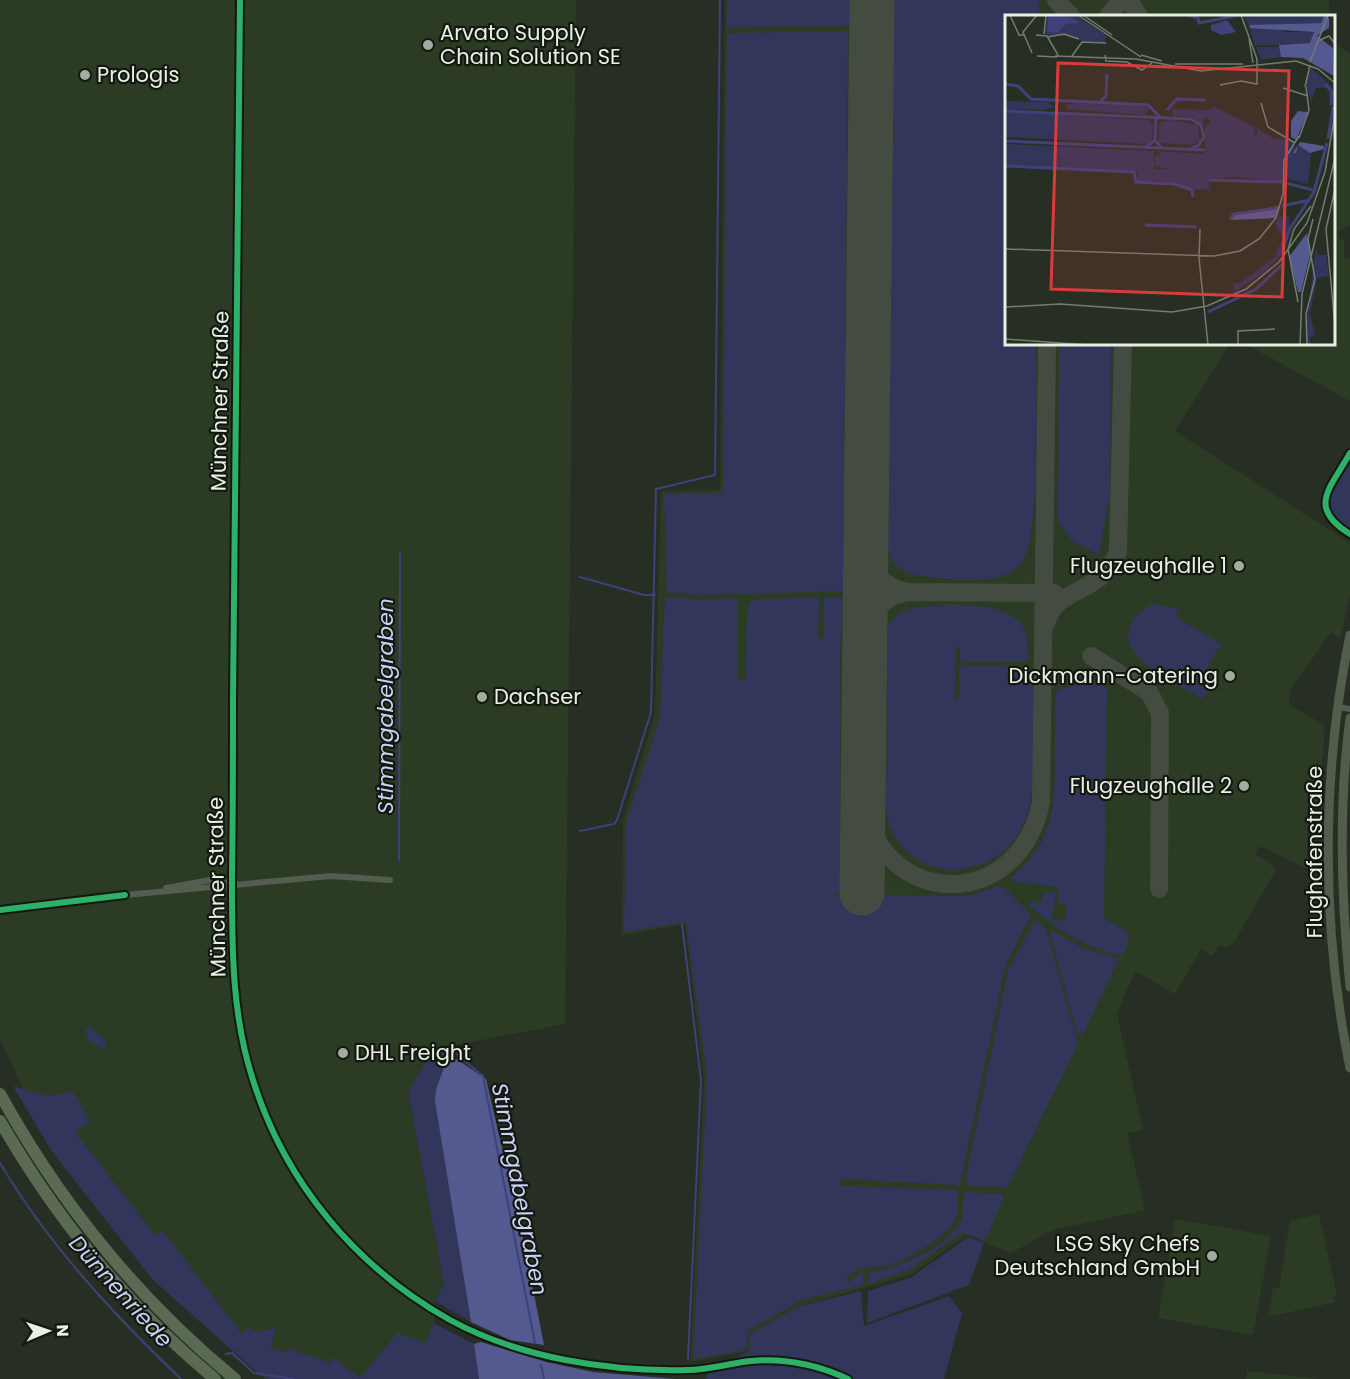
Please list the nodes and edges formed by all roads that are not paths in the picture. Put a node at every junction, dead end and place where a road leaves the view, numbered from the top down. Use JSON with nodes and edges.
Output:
{"nodes":[{"id":1,"x":240,"y":0,"type":"edge"},
{"id":2,"x":1350,"y":453,"type":"edge"},
{"id":3,"x":1350,"y":534,"type":"edge"},
{"id":4,"x":1350,"y":635,"type":"edge"},
{"id":5,"x":1337,"y":707,"type":"junction"},
{"id":6,"x":1350,"y":708,"type":"edge"},
{"id":7,"x":1350,"y":718,"type":"edge"},
{"id":8,"x":390,"y":880,"type":"dead end"},
{"id":9,"x":232,"y":884,"type":"junction"},
{"id":10,"x":0,"y":910,"type":"edge"},
{"id":11,"x":1350,"y":987,"type":"edge"},
{"id":12,"x":1350,"y":1068,"type":"edge"},
{"id":13,"x":0,"y":1094,"type":"edge"},
{"id":14,"x":0,"y":1120,"type":"edge"},
{"id":15,"x":215,"y":1379,"type":"edge"},
{"id":16,"x":235,"y":1379,"type":"edge"},
{"id":17,"x":848,"y":1379,"type":"edge"}],
"edges":[{"from":1,"to":9,"type":"street","name":"Münchner Straße"},
{"from":2,"to":3,"type":"street"},
{"from":4,"to":5,"type":"main road","name":"Flughafenstraße"},
{"from":5,"to":6,"type":"street"},
{"from":5,"to":12,"type":"main road","name":"Flughafenstraße"},
{"from":7,"to":11,"type":"main road","name":"Flughafenstraße"},
{"from":8,"to":9,"type":"street"},
{"from":9,"to":10,"type":"street"},
{"from":9,"to":17,"type":"street","name":"Münchner Straße"},
{"from":13,"to":16,"type":"highway"},
{"from":14,"to":15,"type":"highway"}]}
